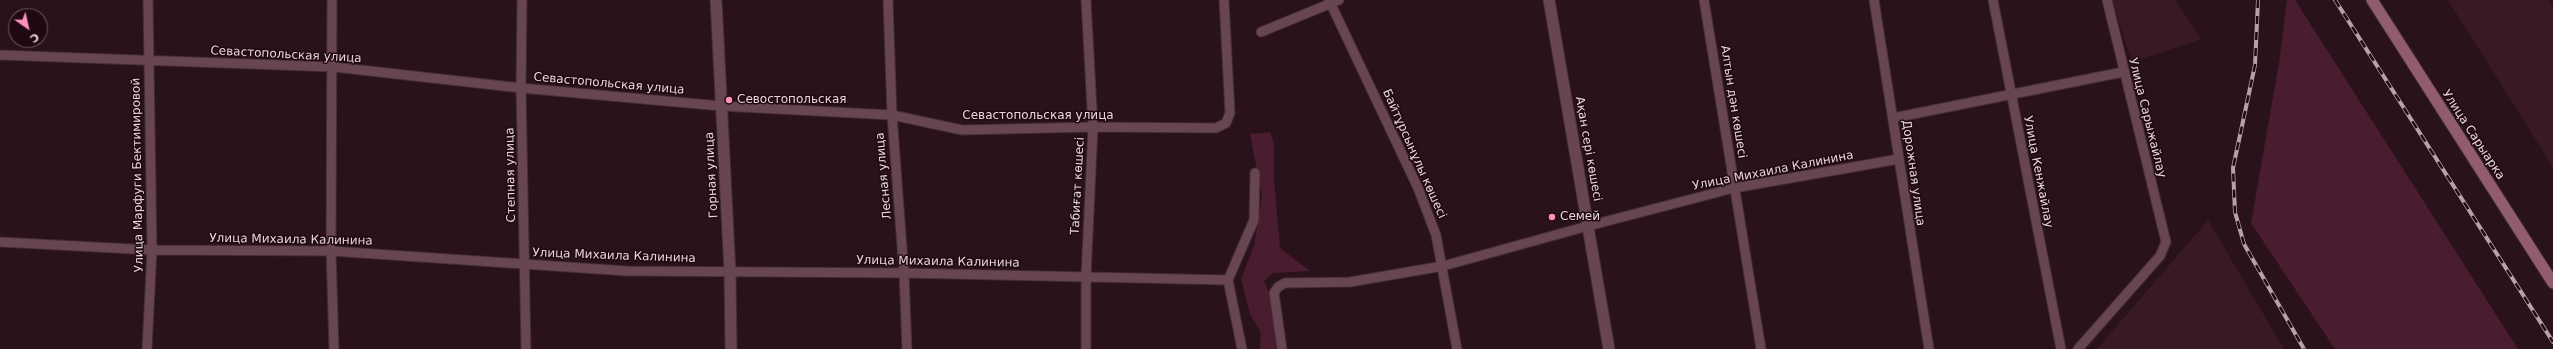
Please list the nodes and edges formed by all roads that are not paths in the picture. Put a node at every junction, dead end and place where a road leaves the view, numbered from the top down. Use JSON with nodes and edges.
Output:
{"nodes":[{"id":1,"x":148,"y":0,"type":"edge"},
{"id":2,"x":332,"y":0,"type":"edge"},
{"id":3,"x":522,"y":0,"type":"edge"},
{"id":4,"x":716,"y":0,"type":"edge"},
{"id":5,"x":888,"y":0,"type":"edge"},
{"id":6,"x":1086,"y":0,"type":"edge"},
{"id":7,"x":1224,"y":0,"type":"edge"},
{"id":8,"x":1549,"y":0,"type":"edge"},
{"id":9,"x":1704,"y":0,"type":"edge"},
{"id":10,"x":1874,"y":0,"type":"edge"},
{"id":11,"x":1993,"y":0,"type":"edge"},
{"id":12,"x":2107,"y":0,"type":"edge"},
{"id":13,"x":2372,"y":0,"type":"edge"},
{"id":14,"x":1333,"y":1,"type":"edge"},
{"id":15,"x":1260,"y":32,"type":"dead end"},
{"id":16,"x":0,"y":55,"type":"edge"},
{"id":17,"x":148,"y":61,"type":"junction"},
{"id":18,"x":334,"y":67,"type":"junction"},
{"id":19,"x":2123,"y":72,"type":"junction"},
{"id":20,"x":520,"y":88,"type":"junction"},
{"id":21,"x":2010,"y":94,"type":"junction"},
{"id":22,"x":722,"y":106,"type":"junction"},
{"id":23,"x":892,"y":115,"type":"junction"},
{"id":24,"x":1893,"y":118,"type":"junction"},
{"id":25,"x":1093,"y":128,"type":"junction"},
{"id":26,"x":1899,"y":159,"type":"junction"},
{"id":27,"x":1255,"y":172,"type":"dead end"},
{"id":28,"x":1734,"y":188,"type":"junction"},
{"id":29,"x":1588,"y":226,"type":"junction"},
{"id":30,"x":0,"y":242,"type":"edge"},
{"id":31,"x":152,"y":250,"type":"junction"},
{"id":32,"x":330,"y":251,"type":"junction"},
{"id":33,"x":525,"y":264,"type":"junction"},
{"id":34,"x":1443,"y":266,"type":"junction"},
{"id":35,"x":730,"y":272,"type":"junction"},
{"id":36,"x":904,"y":273,"type":"junction"},
{"id":37,"x":1086,"y":277,"type":"junction"},
{"id":38,"x":1228,"y":280,"type":"junction"},
{"id":39,"x":2553,"y":283,"type":"edge"},
{"id":40,"x":147,"y":349,"type":"edge"},
{"id":41,"x":334,"y":349,"type":"edge"},
{"id":42,"x":526,"y":349,"type":"edge"},
{"id":43,"x":731,"y":349,"type":"edge"},
{"id":44,"x":907,"y":349,"type":"edge"},
{"id":45,"x":1086,"y":349,"type":"edge"},
{"id":46,"x":1242,"y":349,"type":"edge"},
{"id":47,"x":1282,"y":349,"type":"edge"},
{"id":48,"x":1457,"y":349,"type":"edge"},
{"id":49,"x":1609,"y":349,"type":"edge"},
{"id":50,"x":1761,"y":349,"type":"edge"},
{"id":51,"x":1929,"y":349,"type":"edge"},
{"id":52,"x":2061,"y":349,"type":"edge"},
{"id":53,"x":2078,"y":349,"type":"edge"}],
"edges":[{"from":1,"to":17,"type":"street","name":"Улица Марфуги Бектимировой"},
{"from":2,"to":18,"type":"street"},
{"from":3,"to":20,"type":"street","name":"Степная улица"},
{"from":4,"to":22,"type":"street","name":"Горная улица"},
{"from":5,"to":23,"type":"street","name":"Лесная улица"},
{"from":6,"to":25,"type":"street","name":"Табиғат көшесі"},
{"from":7,"to":25,"type":"street","name":"Севастопольская улица"},
{"from":8,"to":29,"type":"street","name":"Ақан сері көшесі"},
{"from":9,"to":28,"type":"street","name":"Алтын дән көшесі"},
{"from":10,"to":24,"type":"street","name":"Дорожная улица"},
{"from":11,"to":21,"type":"street","name":"Улица Кенжайлау"},
{"from":12,"to":19,"type":"street","name":"Улица Сарыжайлау"},
{"from":13,"to":39,"type":"main road","name":"Улица Сарыарка"},
{"from":14,"to":15,"type":"street"},
{"from":14,"to":34,"type":"street","name":"Байтұрсынұлы көшесі"},
{"from":16,"to":17,"type":"street","name":"Севастопольская улица"},
{"from":17,"to":18,"type":"street","name":"Севастопольская улица"},
{"from":17,"to":31,"type":"street","name":"Улица Марфуги Бектимировой"},
{"from":18,"to":20,"type":"street","name":"Севастопольская улица"},
{"from":18,"to":32,"type":"street"},
{"from":19,"to":21,"type":"street"},
{"from":19,"to":53,"type":"street","name":"Улица Сарыжайлау"},
{"from":20,"to":22,"type":"street","name":"Севастопольская улица"},
{"from":20,"to":33,"type":"street","name":"Степная улица"},
{"from":21,"to":24,"type":"street"},
{"from":21,"to":52,"type":"street","name":"Улица Кенжайлау"},
{"from":22,"to":23,"type":"street","name":"Севастопольская улица"},
{"from":22,"to":35,"type":"street","name":"Горная улица"},
{"from":23,"to":25,"type":"street","name":"Севастопольская улица"},
{"from":23,"to":36,"type":"street","name":"Лесная улица"},
{"from":24,"to":26,"type":"street","name":"Дорожная улица"},
{"from":25,"to":37,"type":"street","name":"Табиғат көшесі"},
{"from":26,"to":28,"type":"street","name":"Улица Михаила Калинина"},
{"from":26,"to":51,"type":"street","name":"Дорожная улица"},
{"from":27,"to":38,"type":"street"},
{"from":28,"to":29,"type":"street","name":"Улица Михаила Калинина"},
{"from":28,"to":50,"type":"street","name":"Алтын дән көшесі"},
{"from":29,"to":34,"type":"street","name":"Улица Михаила Калинина"},
{"from":29,"to":49,"type":"street","name":"Ақан сері көшесі"},
{"from":30,"to":31,"type":"street","name":"Улица Михаила Калинина"},
{"from":31,"to":32,"type":"street","name":"Улица Михаила Калинина"},
{"from":31,"to":40,"type":"street","name":"Улица Марфуги Бектимировой"},
{"from":32,"to":33,"type":"street","name":"Улица Михаила Калинина"},
{"from":32,"to":41,"type":"street"},
{"from":33,"to":35,"type":"street","name":"Улица Михаила Калинина"},
{"from":33,"to":42,"type":"street","name":"Степная улица"},
{"from":34,"to":47,"type":"street","name":"Улица Михаила Калинина"},
{"from":34,"to":48,"type":"street","name":"Байтұрсынұлы көшесі"},
{"from":35,"to":36,"type":"street","name":"Улица Михаила Калинина"},
{"from":35,"to":43,"type":"street","name":"Горная улица"},
{"from":36,"to":37,"type":"street","name":"Улица Михаила Калинина"},
{"from":36,"to":44,"type":"street","name":"Лесная улица"},
{"from":37,"to":38,"type":"street","name":"Улица Михаила Калинина"},
{"from":37,"to":45,"type":"street","name":"Табиғат көшесі"},
{"from":38,"to":46,"type":"street"}]}
